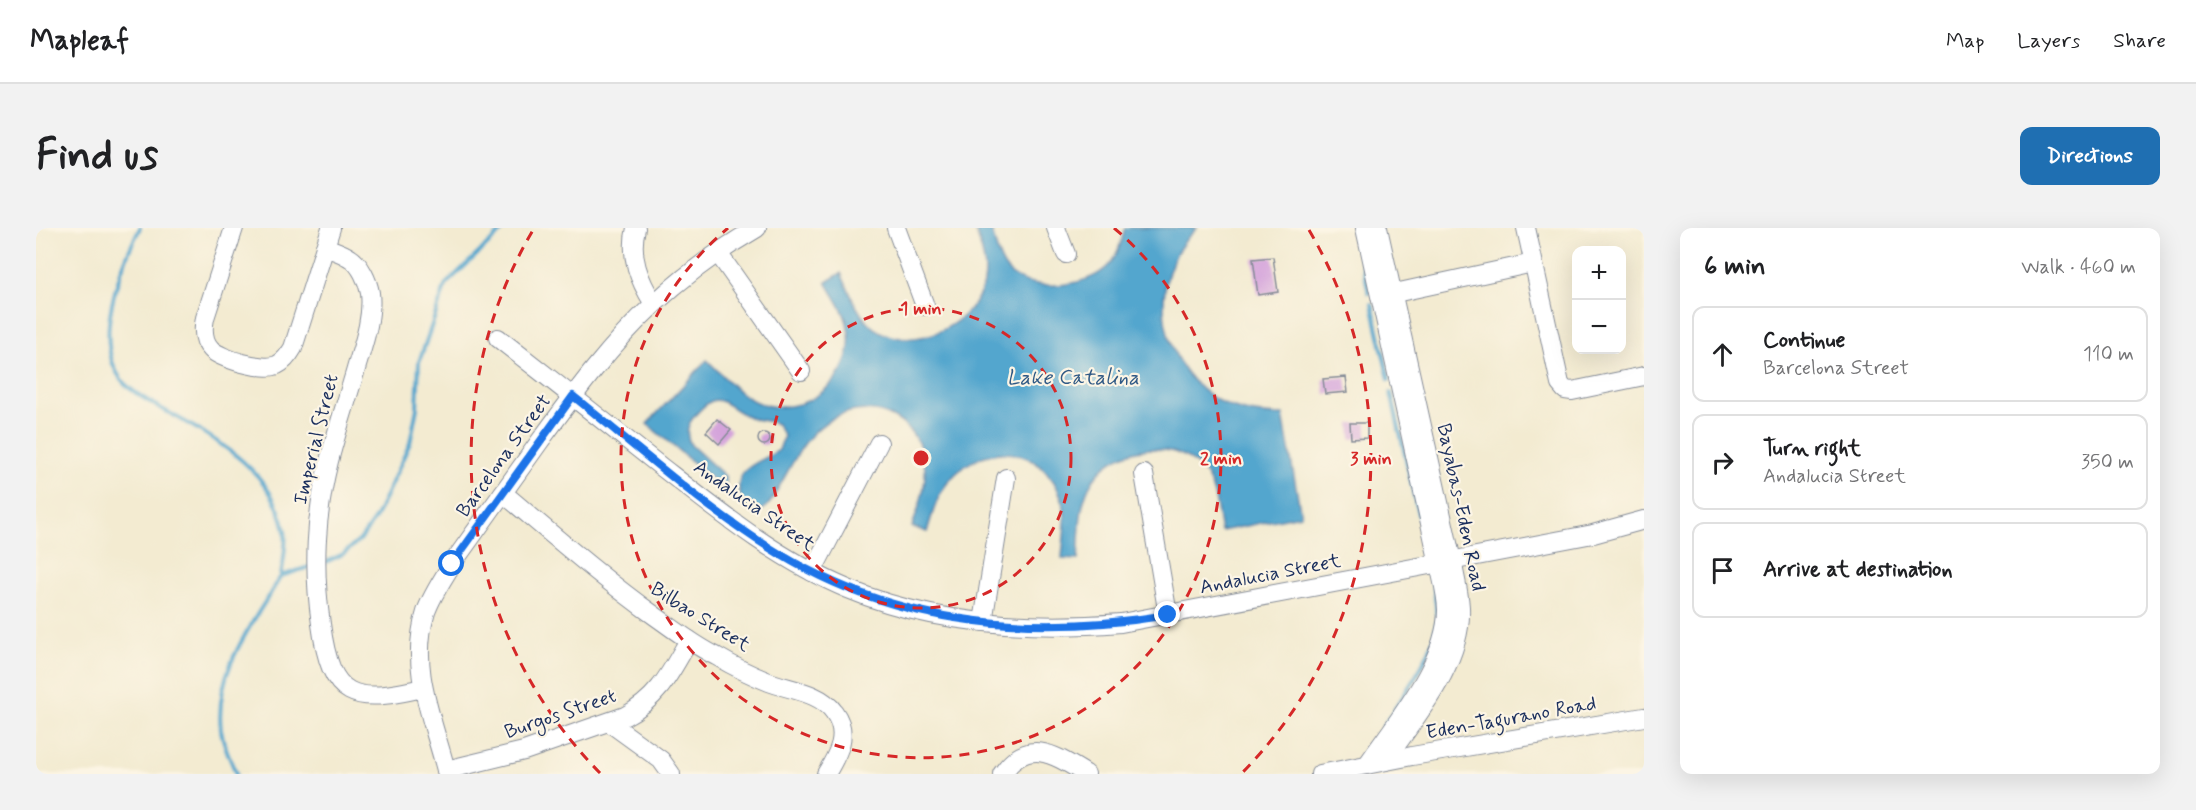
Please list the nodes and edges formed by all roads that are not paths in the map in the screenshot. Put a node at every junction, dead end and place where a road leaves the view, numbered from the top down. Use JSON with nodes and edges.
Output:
{"nodes":[{"id":1,"x":234,"y":228,"type":"edge"},
{"id":2,"x":331,"y":228,"type":"edge"},
{"id":3,"x":636,"y":228,"type":"edge"},
{"id":4,"x":757,"y":228,"type":"edge"},
{"id":5,"x":896,"y":228,"type":"edge"},
{"id":6,"x":1056,"y":228,"type":"edge"},
{"id":7,"x":1365,"y":228,"type":"edge"},
{"id":8,"x":1378,"y":228,"type":"edge"},
{"id":9,"x":1526,"y":228,"type":"edge"},
{"id":10,"x":325,"y":247,"type":"junction"},
{"id":11,"x":718,"y":253,"type":"junction"},
{"id":12,"x":1066,"y":254,"type":"dead end"},
{"id":13,"x":1533,"y":263,"type":"junction"},
{"id":14,"x":1386,"y":295,"type":"junction"},
{"id":15,"x":654,"y":304,"type":"junction"},
{"id":16,"x":925,"y":306,"type":"dead end"},
{"id":17,"x":498,"y":338,"type":"dead end"},
{"id":18,"x":801,"y":371,"type":"dead end"},
{"id":19,"x":1644,"y":376,"type":"edge"},
{"id":20,"x":573,"y":396,"type":"junction"},
{"id":21,"x":879,"y":443,"type":"dead end"},
{"id":22,"x":1144,"y":474,"type":"dead end"},
{"id":23,"x":1006,"y":478,"type":"dead end"},
{"id":24,"x":503,"y":493,"type":"junction"},
{"id":25,"x":1644,"y":520,"type":"edge"},
{"id":26,"x":1446,"y":563,"type":"junction"},
{"id":27,"x":812,"y":572,"type":"junction"},
{"id":28,"x":1168,"y":615,"type":"junction"},
{"id":29,"x":983,"y":622,"type":"junction"},
{"id":30,"x":689,"y":640,"type":"junction"},
{"id":31,"x":423,"y":688,"type":"junction"},
{"id":32,"x":1644,"y":717,"type":"edge"},
{"id":33,"x":610,"y":723,"type":"junction"},
{"id":34,"x":1402,"y":736,"type":"junction"},
{"id":35,"x":1412,"y":756,"type":"junction"},
{"id":36,"x":1385,"y":761,"type":"junction"},
{"id":37,"x":1367,"y":765,"type":"junction"},
{"id":38,"x":446,"y":772,"type":"edge"},
{"id":39,"x":671,"y":774,"type":"edge"},
{"id":40,"x":826,"y":774,"type":"edge"},
{"id":41,"x":1002,"y":774,"type":"edge"},
{"id":42,"x":1086,"y":774,"type":"edge"},
{"id":43,"x":1320,"y":774,"type":"edge"}],
"edges":[{"from":1,"to":10,"type":"street"},
{"from":2,"to":10,"type":"street"},
{"from":3,"to":15,"type":"street"},
{"from":4,"to":11,"type":"street","name":"Barcelona Street"},
{"from":5,"to":16,"type":"street"},
{"from":6,"to":12,"type":"street"},
{"from":7,"to":14,"type":"street","name":"Bayabas-Eden Road"},
{"from":8,"to":14,"type":"street","name":"Bayabas-Eden Road"},
{"from":9,"to":13,"type":"street"},
{"from":10,"to":31,"type":"street","name":"Imperial Street"},
{"from":11,"to":15,"type":"street","name":"Barcelona Street"},
{"from":11,"to":18,"type":"street"},
{"from":13,"to":14,"type":"street"},
{"from":13,"to":19,"type":"street"},
{"from":14,"to":26,"type":"street","name":"Bayabas-Eden Road"},
{"from":15,"to":20,"type":"street","name":"Barcelona Street"},
{"from":17,"to":20,"type":"street","name":"Andalucia Street"},
{"from":20,"to":24,"type":"street","name":"Barcelona Street"},
{"from":20,"to":27,"type":"street","name":"Andalucia Street"},
{"from":21,"to":27,"type":"street"},
{"from":22,"to":28,"type":"street"},
{"from":23,"to":29,"type":"street"},
{"from":24,"to":30,"type":"street","name":"Bilbao Street"},
{"from":24,"to":31,"type":"street","name":"Barcelona Street"},
{"from":25,"to":26,"type":"street","name":"Andalucia Street"},
{"from":26,"to":28,"type":"street","name":"Andalucia Street"},
{"from":26,"to":34,"type":"street","name":"Bayabas-Eden Road"},
{"from":26,"to":37,"type":"street","name":"Bayabas-Eden Road"},
{"from":27,"to":29,"type":"street","name":"Andalucia Street"},
{"from":28,"to":29,"type":"street","name":"Andalucia Street"},
{"from":30,"to":33,"type":"street","name":"Burgos Street"},
{"from":30,"to":40,"type":"street","name":"Bilbao Street"},
{"from":31,"to":38,"type":"street","name":"Barcelona Street"},
{"from":32,"to":35,"type":"street","name":"Eden-Tagurano Road"},
{"from":33,"to":38,"type":"street","name":"Burgos Street"},
{"from":33,"to":39,"type":"street"},
{"from":34,"to":35,"type":"street"},
{"from":34,"to":36,"type":"street","name":"Bayabas-Eden Road"},
{"from":35,"to":36,"type":"street","name":"Eden-Tagurano Road"},
{"from":36,"to":37,"type":"street"},
{"from":37,"to":43,"type":"street"},
{"from":41,"to":42,"type":"street"}]}
